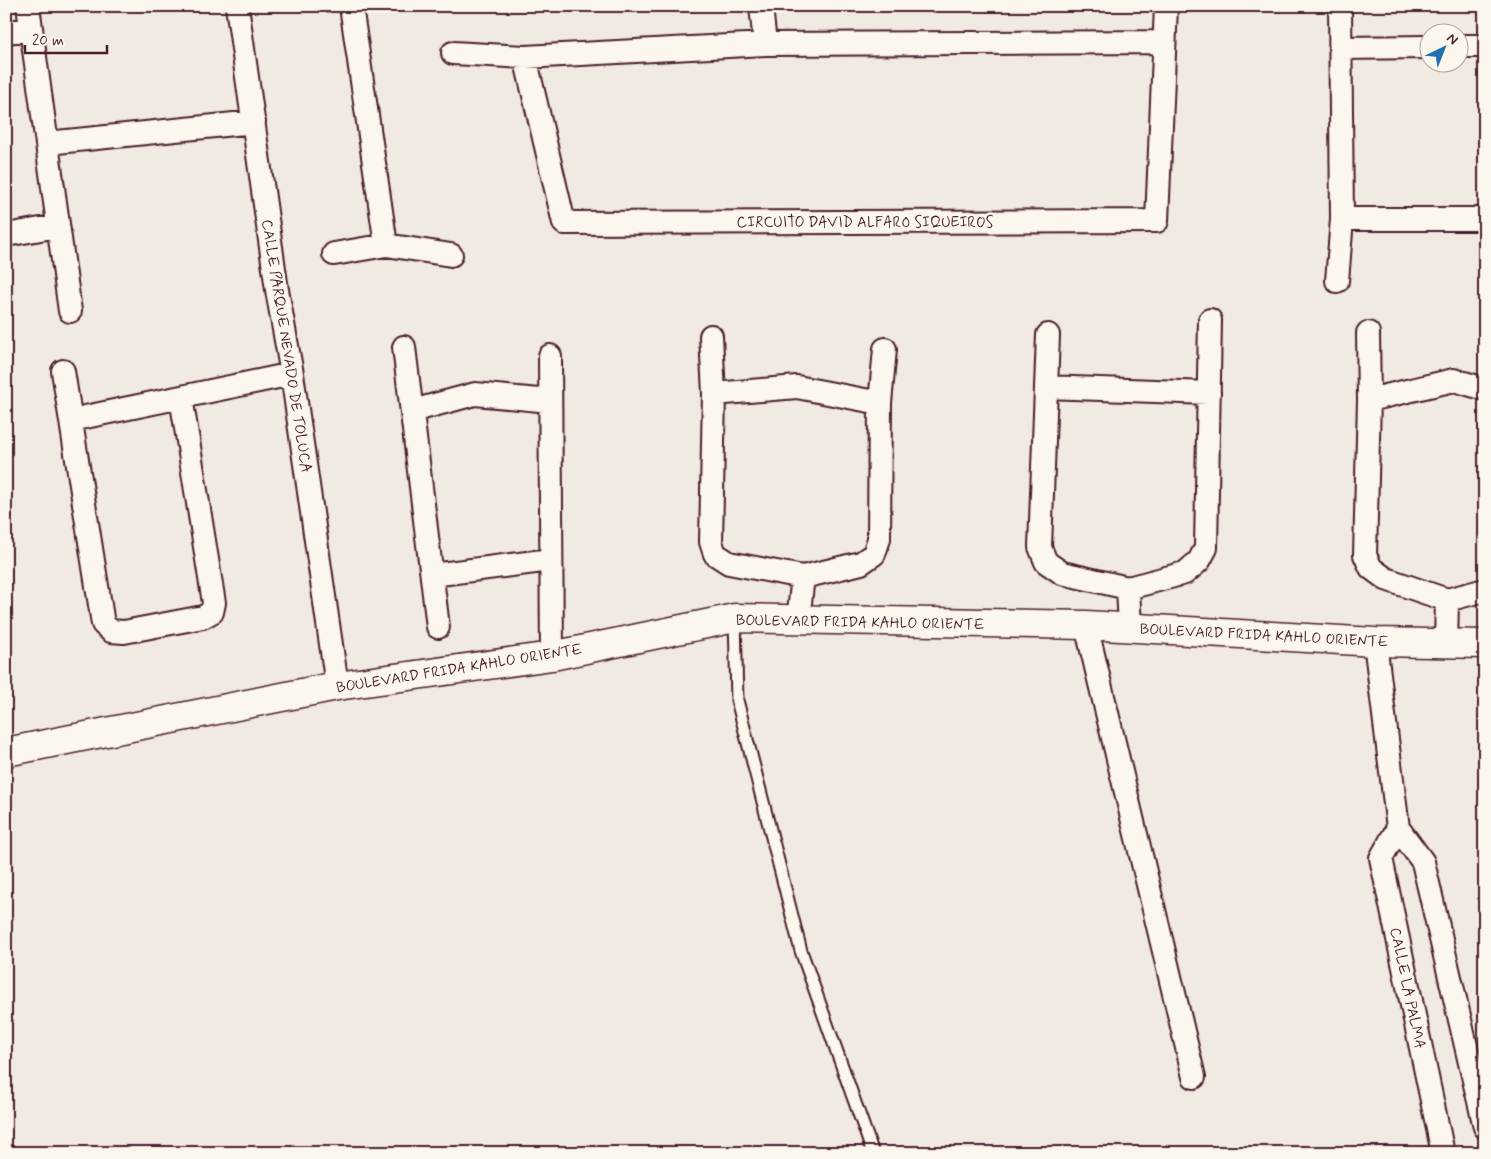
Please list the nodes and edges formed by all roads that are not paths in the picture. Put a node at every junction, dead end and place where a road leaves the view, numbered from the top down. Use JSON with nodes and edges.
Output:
{"nodes":[{"id":1,"x":28,"y":6,"type":"edge"},
{"id":2,"x":237,"y":6,"type":"edge"},
{"id":3,"x":351,"y":6,"type":"edge"},
{"id":4,"x":761,"y":6,"type":"edge"},
{"id":5,"x":1166,"y":6,"type":"edge"},
{"id":6,"x":1340,"y":6,"type":"edge"},
{"id":7,"x":31,"y":29,"type":"junction"},
{"id":8,"x":6,"y":32,"type":"edge"},
{"id":9,"x":1164,"y":42,"type":"junction"},
{"id":10,"x":765,"y":44,"type":"junction"},
{"id":11,"x":1468,"y":46,"type":"edge"},
{"id":12,"x":1485,"y":46,"type":"edge"},
{"id":13,"x":1418,"y":47,"type":"edge"},
{"id":14,"x":1340,"y":48,"type":"junction"},
{"id":15,"x":453,"y":52,"type":"dead end"},
{"id":16,"x":525,"y":57,"type":"junction"},
{"id":17,"x":254,"y":122,"type":"junction"},
{"id":18,"x":47,"y":143,"type":"junction"},
{"id":19,"x":1342,"y":219,"type":"junction"},
{"id":20,"x":1485,"y":220,"type":"edge"},
{"id":21,"x":58,"y":226,"type":"junction"},
{"id":22,"x":6,"y":235,"type":"edge"},
{"id":23,"x":386,"y":246,"type":"junction"},
{"id":24,"x":334,"y":254,"type":"dead end"},
{"id":25,"x":451,"y":255,"type":"dead end"},
{"id":26,"x":1337,"y":281,"type":"dead end"},
{"id":27,"x":70,"y":311,"type":"dead end"},
{"id":28,"x":1210,"y":320,"type":"dead end"},
{"id":29,"x":1368,"y":333,"type":"dead end"},
{"id":30,"x":1048,"y":335,"type":"dead end"},
{"id":31,"x":711,"y":336,"type":"dead end"},
{"id":32,"x":404,"y":347,"type":"dead end"},
{"id":33,"x":886,"y":349,"type":"dead end"},
{"id":34,"x":550,"y":356,"type":"dead end"},
{"id":35,"x":63,"y":371,"type":"dead end"},
{"id":36,"x":292,"y":374,"type":"junction"},
{"id":37,"x":1046,"y":388,"type":"junction"},
{"id":38,"x":1485,"y":389,"type":"edge"},
{"id":39,"x":714,"y":394,"type":"junction"},
{"id":40,"x":1209,"y":394,"type":"junction"},
{"id":41,"x":181,"y":397,"type":"junction"},
{"id":42,"x":1369,"y":400,"type":"junction"},
{"id":43,"x":550,"y":401,"type":"junction"},
{"id":44,"x":880,"y":403,"type":"junction"},
{"id":45,"x":412,"y":410,"type":"junction"},
{"id":46,"x":71,"y":420,"type":"junction"},
{"id":47,"x":551,"y":560,"type":"junction"},
{"id":48,"x":432,"y":575,"type":"junction"},
{"id":49,"x":803,"y":576,"type":"junction"},
{"id":50,"x":1128,"y":588,"type":"junction"},
{"id":51,"x":1485,"y":590,"type":"edge"},
{"id":52,"x":1447,"y":600,"type":"junction"},
{"id":53,"x":735,"y":618,"type":"junction"},
{"id":54,"x":798,"y":620,"type":"junction"},
{"id":55,"x":1086,"y":625,"type":"junction"},
{"id":56,"x":438,"y":627,"type":"dead end"},
{"id":57,"x":1130,"y":628,"type":"junction"},
{"id":58,"x":1375,"y":642,"type":"junction"},
{"id":59,"x":1446,"y":644,"type":"junction"},
{"id":60,"x":1485,"y":644,"type":"edge"},
{"id":61,"x":552,"y":656,"type":"junction"},
{"id":62,"x":338,"y":686,"type":"junction"},
{"id":63,"x":6,"y":752,"type":"edge"},
{"id":64,"x":1398,"y":828,"type":"junction"},
{"id":65,"x":1194,"y":1077,"type":"dead end"},
{"id":66,"x":1485,"y":1127,"type":"edge"},
{"id":67,"x":1440,"y":1152,"type":"edge"},
{"id":68,"x":873,"y":1153,"type":"edge"}],
"edges":[{"from":1,"to":7,"type":"street"},
{"from":2,"to":17,"type":"street","name":"CALLE PARQUE NEVADO DE TOLUCA"},
{"from":3,"to":23,"type":"street"},
{"from":4,"to":10,"type":"street"},
{"from":5,"to":9,"type":"street","name":"CIRCUITO DAVID ALFARO SIQUEIROS"},
{"from":6,"to":14,"type":"street"},
{"from":7,"to":8,"type":"street"},
{"from":7,"to":18,"type":"street"},
{"from":9,"to":10,"type":"street"},
{"from":9,"to":16,"type":"street","name":"CIRCUITO DAVID ALFARO SIQUEIROS"},
{"from":10,"to":16,"type":"street"},
{"from":11,"to":12,"type":"street"},
{"from":13,"to":14,"type":"street"},
{"from":14,"to":19,"type":"street"},
{"from":15,"to":16,"type":"street"},
{"from":17,"to":18,"type":"street"},
{"from":17,"to":36,"type":"street","name":"CALLE PARQUE NEVADO DE TOLUCA"},
{"from":18,"to":21,"type":"street"},
{"from":19,"to":20,"type":"street"},
{"from":19,"to":26,"type":"street"},
{"from":21,"to":22,"type":"street"},
{"from":21,"to":27,"type":"street"},
{"from":23,"to":24,"type":"street"},
{"from":23,"to":25,"type":"street"},
{"from":28,"to":40,"type":"street"},
{"from":29,"to":42,"type":"street"},
{"from":30,"to":37,"type":"street"},
{"from":31,"to":39,"type":"street"},
{"from":32,"to":45,"type":"street"},
{"from":33,"to":44,"type":"street"},
{"from":34,"to":43,"type":"street"},
{"from":35,"to":46,"type":"street"},
{"from":36,"to":41,"type":"street"},
{"from":36,"to":62,"type":"street","name":"CALLE PARQUE NEVADO DE TOLUCA"},
{"from":37,"to":40,"type":"street"},
{"from":37,"to":50,"type":"street"},
{"from":38,"to":42,"type":"street"},
{"from":39,"to":44,"type":"street"},
{"from":39,"to":49,"type":"street"},
{"from":40,"to":50,"type":"street"},
{"from":41,"to":46,"type":"street"},
{"from":41,"to":46,"type":"street"},
{"from":42,"to":52,"type":"street"},
{"from":43,"to":45,"type":"street"},
{"from":43,"to":47,"type":"street"},
{"from":44,"to":49,"type":"street"},
{"from":45,"to":48,"type":"street"},
{"from":47,"to":48,"type":"street"},
{"from":47,"to":61,"type":"street"},
{"from":48,"to":56,"type":"street"},
{"from":49,"to":54,"type":"street"},
{"from":50,"to":57,"type":"street"},
{"from":51,"to":52,"type":"street"},
{"from":52,"to":59,"type":"street"},
{"from":53,"to":54,"type":"street","name":"BOULEVARD FRIDA KAHLO ORIENTE"},
{"from":53,"to":61,"type":"street","name":"BOULEVARD FRIDA KAHLO ORIENTE"},
{"from":53,"to":68,"type":"lane"},
{"from":54,"to":55,"type":"street","name":"BOULEVARD FRIDA KAHLO ORIENTE"},
{"from":55,"to":57,"type":"street","name":"BOULEVARD FRIDA KAHLO ORIENTE"},
{"from":55,"to":65,"type":"street"},
{"from":57,"to":58,"type":"street","name":"BOULEVARD FRIDA KAHLO ORIENTE"},
{"from":58,"to":59,"type":"street","name":"BOULEVARD FRIDA KAHLO ORIENTE"},
{"from":58,"to":64,"type":"street"},
{"from":59,"to":60,"type":"street","name":"BOULEVARD FRIDA KAHLO ORIENTE"},
{"from":61,"to":62,"type":"street","name":"BOULEVARD FRIDA KAHLO ORIENTE"},
{"from":62,"to":63,"type":"street","name":"BOULEVARD FRIDA KAHLO ORIENTE"},
{"from":64,"to":66,"type":"street"},
{"from":64,"to":67,"type":"street","name":"CALLE LA PALMA"}]}
